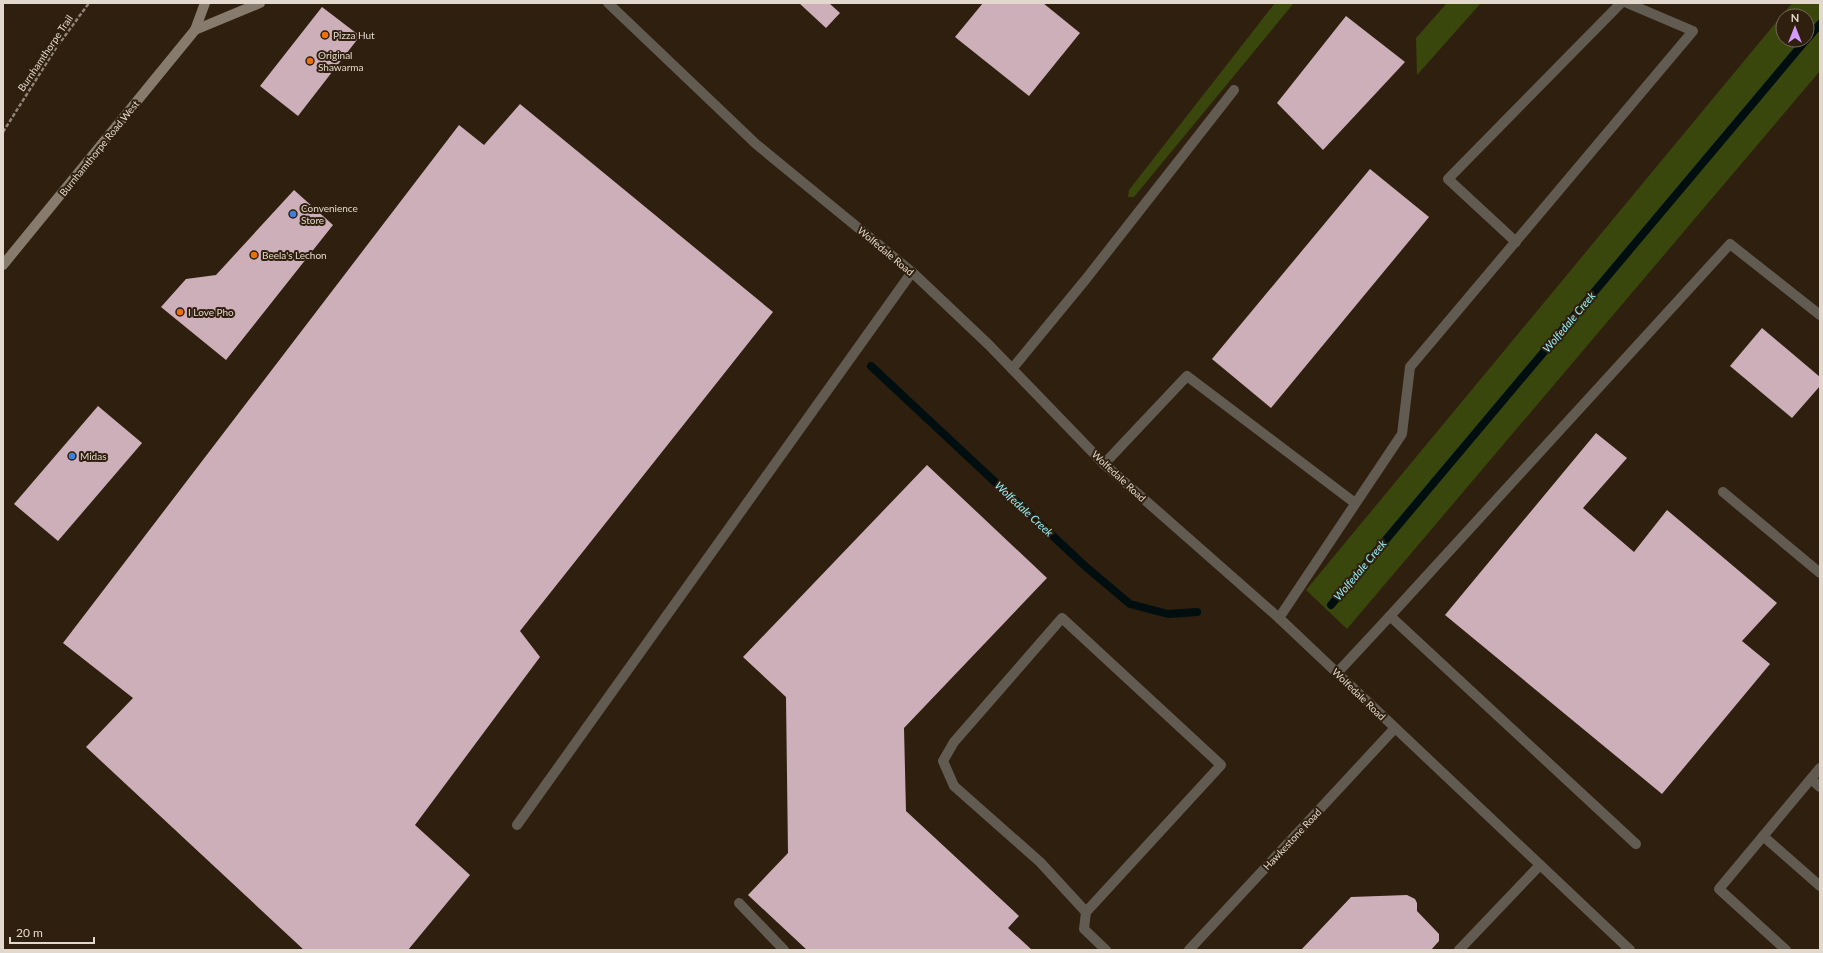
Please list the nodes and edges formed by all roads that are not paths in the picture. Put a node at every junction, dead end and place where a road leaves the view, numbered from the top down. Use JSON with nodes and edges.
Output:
{"nodes":[{"id":1,"x":205,"y":3,"type":"edge"},
{"id":2,"x":260,"y":3,"type":"edge"},
{"id":3,"x":1622,"y":3,"type":"edge"},
{"id":4,"x":1627,"y":3,"type":"edge"},
{"id":5,"x":610,"y":4,"type":"edge"},
{"id":6,"x":196,"y":30,"type":"junction"},
{"id":7,"x":1234,"y":90,"type":"dead end"},
{"id":8,"x":1516,"y":242,"type":"junction"},
{"id":9,"x":3,"y":265,"type":"edge"},
{"id":10,"x":912,"y":272,"type":"junction"},
{"id":11,"x":1820,"y":315,"type":"edge"},
{"id":12,"x":1012,"y":369,"type":"junction"},
{"id":13,"x":1104,"y":464,"type":"junction"},
{"id":14,"x":1723,"y":492,"type":"dead end"},
{"id":15,"x":1355,"y":503,"type":"junction"},
{"id":16,"x":1820,"y":573,"type":"edge"},
{"id":17,"x":1390,"y":616,"type":"junction"},
{"id":18,"x":1279,"y":618,"type":"junction"},
{"id":19,"x":1337,"y":672,"type":"junction"},
{"id":20,"x":1395,"y":728,"type":"junction"},
{"id":21,"x":1820,"y":768,"type":"edge"},
{"id":22,"x":1811,"y":779,"type":"junction"},
{"id":23,"x":1820,"y":787,"type":"edge"},
{"id":24,"x":517,"y":825,"type":"dead end"},
{"id":25,"x":1763,"y":836,"type":"junction"},
{"id":26,"x":1636,"y":844,"type":"dead end"},
{"id":27,"x":1540,"y":865,"type":"junction"},
{"id":28,"x":1820,"y":886,"type":"edge"},
{"id":29,"x":739,"y":903,"type":"dead end"},
{"id":30,"x":1086,"y":912,"type":"junction"},
{"id":31,"x":784,"y":950,"type":"edge"},
{"id":32,"x":1106,"y":950,"type":"edge"},
{"id":33,"x":1189,"y":950,"type":"edge"},
{"id":34,"x":1459,"y":950,"type":"edge"},
{"id":35,"x":1630,"y":950,"type":"edge"},
{"id":36,"x":1786,"y":950,"type":"edge"}],
"edges":[{"from":1,"to":6,"type":"main road","name":"Burnhamthorpe Road West"},
{"from":2,"to":6,"type":"main road","name":"Burnhamthorpe Road West"},
{"from":3,"to":8,"type":"street"},
{"from":4,"to":8,"type":"street"},
{"from":5,"to":10,"type":"street","name":"Wolfedale Road"},
{"from":6,"to":9,"type":"main road","name":"Burnhamthorpe Road West"},
{"from":7,"to":12,"type":"street"},
{"from":8,"to":15,"type":"street"},
{"from":10,"to":12,"type":"street","name":"Wolfedale Road"},
{"from":10,"to":24,"type":"street"},
{"from":11,"to":17,"type":"street"},
{"from":12,"to":13,"type":"street","name":"Wolfedale Road"},
{"from":13,"to":15,"type":"street"},
{"from":13,"to":18,"type":"street","name":"Wolfedale Road"},
{"from":14,"to":16,"type":"street"},
{"from":15,"to":18,"type":"street"},
{"from":17,"to":19,"type":"street"},
{"from":17,"to":26,"type":"street"},
{"from":18,"to":19,"type":"street","name":"Wolfedale Road"},
{"from":19,"to":20,"type":"street","name":"Wolfedale Road"},
{"from":20,"to":27,"type":"street","name":"Wolfedale Road"},
{"from":20,"to":33,"type":"street","name":"Hawkestone Road"},
{"from":21,"to":22,"type":"street"},
{"from":22,"to":23,"type":"street"},
{"from":22,"to":25,"type":"street"},
{"from":25,"to":28,"type":"street"},
{"from":25,"to":36,"type":"street"},
{"from":27,"to":34,"type":"street"},
{"from":27,"to":35,"type":"street","name":"Wolfedale Road"},
{"from":29,"to":31,"type":"street"},
{"from":30,"to":30,"type":"street"},
{"from":30,"to":32,"type":"street"}]}
